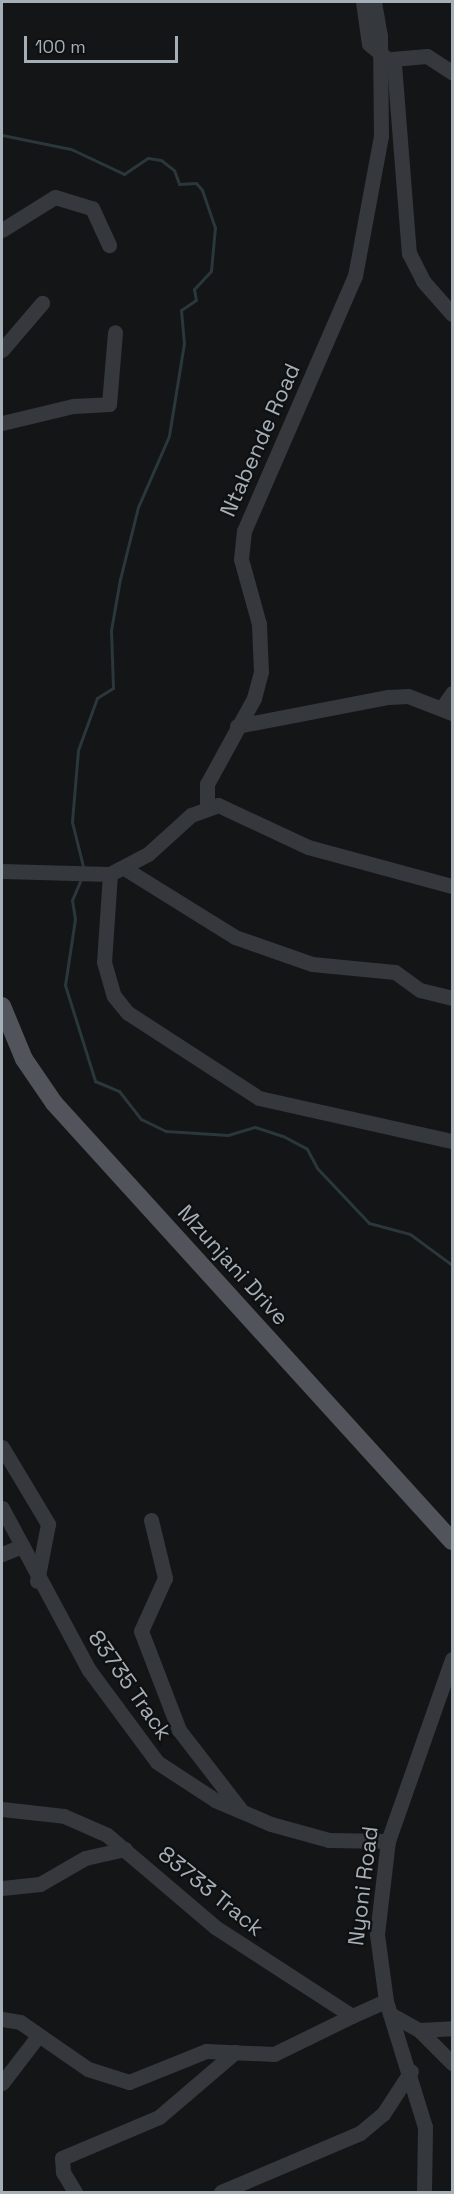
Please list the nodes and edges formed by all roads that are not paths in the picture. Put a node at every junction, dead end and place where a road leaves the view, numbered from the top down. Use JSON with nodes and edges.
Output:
{"nodes":[{"id":1,"x":363,"y":2,"type":"edge"},
{"id":2,"x":374,"y":2,"type":"edge"},
{"id":3,"x":387,"y":58,"type":"junction"},
{"id":4,"x":453,"y":72,"type":"edge"},
{"id":5,"x":2,"y":230,"type":"edge"},
{"id":6,"x":109,"y":245,"type":"dead end"},
{"id":7,"x":42,"y":303,"type":"dead end"},
{"id":8,"x":453,"y":314,"type":"edge"},
{"id":9,"x":115,"y":332,"type":"dead end"},
{"id":10,"x":2,"y":350,"type":"edge"},
{"id":11,"x":2,"y":423,"type":"edge"},
{"id":12,"x":453,"y":693,"type":"edge"},
{"id":13,"x":447,"y":711,"type":"edge"},
{"id":14,"x":237,"y":726,"type":"junction"},
{"id":15,"x":207,"y":805,"type":"junction"},
{"id":16,"x":2,"y":871,"type":"edge"},
{"id":17,"x":111,"y":872,"type":"junction"},
{"id":18,"x":453,"y":886,"type":"edge"},
{"id":19,"x":453,"y":998,"type":"edge"},
{"id":20,"x":2,"y":1006,"type":"edge"},
{"id":21,"x":453,"y":1141,"type":"edge"},
{"id":22,"x":2,"y":1447,"type":"edge"},
{"id":23,"x":2,"y":1508,"type":"edge"},
{"id":24,"x":151,"y":1520,"type":"dead end"},
{"id":25,"x":453,"y":1541,"type":"edge"},
{"id":26,"x":22,"y":1546,"type":"junction"},
{"id":27,"x":2,"y":1554,"type":"edge"},
{"id":28,"x":37,"y":1581,"type":"junction"},
{"id":29,"x":451,"y":1664,"type":"edge"},
{"id":30,"x":2,"y":1809,"type":"edge"},
{"id":31,"x":244,"y":1814,"type":"junction"},
{"id":32,"x":388,"y":1841,"type":"junction"},
{"id":33,"x":125,"y":1849,"type":"junction"},
{"id":34,"x":2,"y":1888,"type":"edge"},
{"id":35,"x":388,"y":2008,"type":"junction"},
{"id":36,"x":352,"y":2016,"type":"junction"},
{"id":37,"x":2,"y":2019,"type":"edge"},
{"id":38,"x":453,"y":2028,"type":"edge"},
{"id":39,"x":419,"y":2030,"type":"junction"},
{"id":40,"x":38,"y":2037,"type":"junction"},
{"id":41,"x":235,"y":2052,"type":"junction"},
{"id":42,"x":453,"y":2063,"type":"edge"},
{"id":43,"x":411,"y":2071,"type":"junction"},
{"id":44,"x":2,"y":2083,"type":"edge"},
{"id":45,"x":75,"y":2193,"type":"edge"},
{"id":46,"x":221,"y":2193,"type":"edge"},
{"id":47,"x":424,"y":2193,"type":"edge"}],
"edges":[{"from":1,"to":3,"type":"street"},
{"from":2,"to":3,"type":"street","name":"Ntabende Road"},
{"from":3,"to":4,"type":"street"},
{"from":3,"to":8,"type":"street"},
{"from":3,"to":14,"type":"street","name":"Ntabende Road"},
{"from":5,"to":6,"type":"street"},
{"from":7,"to":10,"type":"street"},
{"from":9,"to":11,"type":"street"},
{"from":12,"to":13,"type":"street"},
{"from":13,"to":14,"type":"street"},
{"from":14,"to":15,"type":"street","name":"Ntabende Road"},
{"from":15,"to":17,"type":"street"},
{"from":15,"to":18,"type":"street"},
{"from":16,"to":17,"type":"street"},
{"from":17,"to":19,"type":"street"},
{"from":17,"to":21,"type":"street"},
{"from":20,"to":25,"type":"main road","name":"Mzunjani Drive"},
{"from":22,"to":28,"type":"street"},
{"from":23,"to":26,"type":"street","name":"83735 Track"},
{"from":24,"to":31,"type":"street"},
{"from":26,"to":27,"type":"street"},
{"from":26,"to":28,"type":"street","name":"83735 Track"},
{"from":28,"to":31,"type":"street","name":"83735 Track"},
{"from":29,"to":32,"type":"street","name":"Nyoni Road"},
{"from":30,"to":33,"type":"street","name":"83733 Track"},
{"from":31,"to":32,"type":"street","name":"83735 Track"},
{"from":32,"to":35,"type":"street","name":"Nyoni Road"},
{"from":33,"to":34,"type":"street"},
{"from":33,"to":36,"type":"street","name":"83733 Track"},
{"from":35,"to":36,"type":"street"},
{"from":35,"to":39,"type":"street"},
{"from":35,"to":43,"type":"street","name":"Nyoni Road"},
{"from":36,"to":41,"type":"street"},
{"from":37,"to":40,"type":"street"},
{"from":38,"to":39,"type":"street"},
{"from":39,"to":42,"type":"street"},
{"from":40,"to":41,"type":"street"},
{"from":40,"to":44,"type":"street"},
{"from":41,"to":45,"type":"street"},
{"from":43,"to":46,"type":"street"},
{"from":43,"to":47,"type":"street","name":"Nyoni Road"}]}
